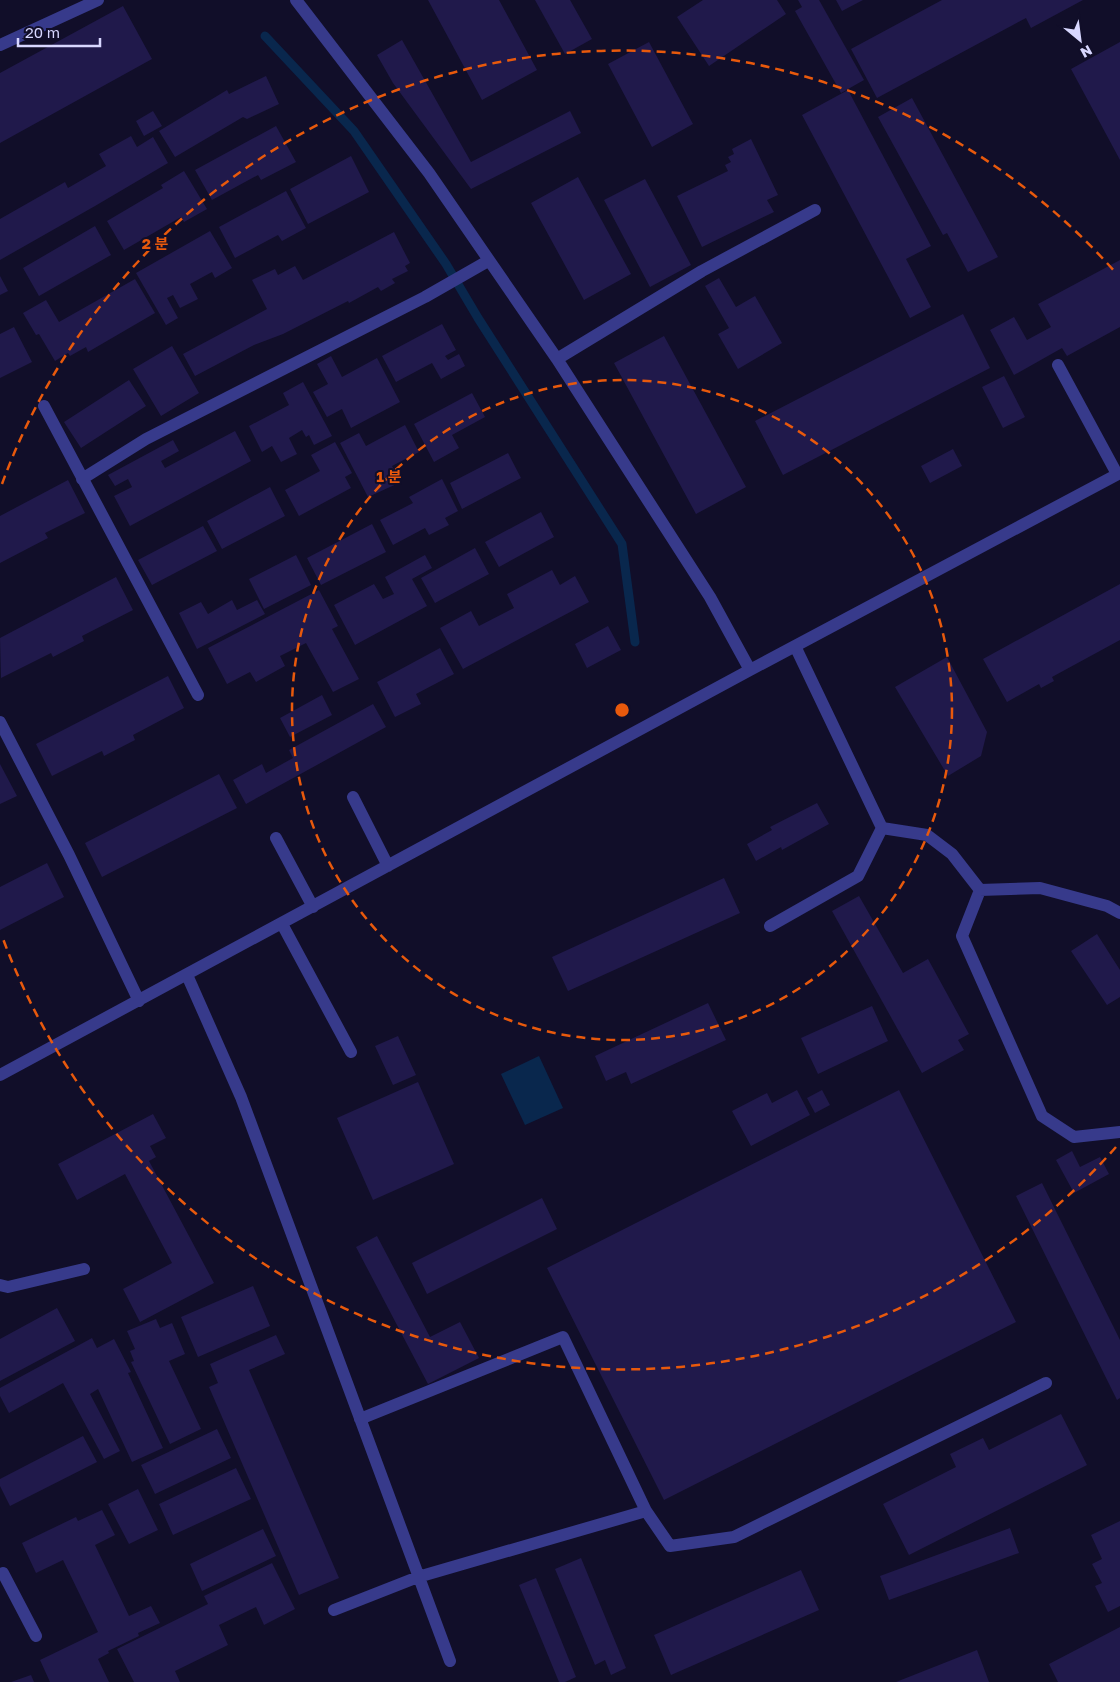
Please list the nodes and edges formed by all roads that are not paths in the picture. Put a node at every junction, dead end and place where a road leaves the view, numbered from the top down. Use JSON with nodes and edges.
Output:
{"nodes":[{"id":1,"x":98,"y":0,"type":"edge"},
{"id":2,"x":296,"y":0,"type":"edge"},
{"id":3,"x":0,"y":45,"type":"edge"},
{"id":4,"x":815,"y":210,"type":"dead end"},
{"id":5,"x":488,"y":261,"type":"junction"},
{"id":6,"x":557,"y":359,"type":"junction"},
{"id":7,"x":1058,"y":365,"type":"dead end"},
{"id":8,"x":44,"y":406,"type":"dead end"},
{"id":9,"x":1119,"y":474,"type":"edge"},
{"id":10,"x":82,"y":479,"type":"junction"},
{"id":11,"x":795,"y":646,"type":"junction"},
{"id":12,"x":750,"y":670,"type":"junction"},
{"id":13,"x":198,"y":695,"type":"dead end"},
{"id":14,"x":0,"y":722,"type":"edge"},
{"id":15,"x":352,"y":797,"type":"dead end"},
{"id":16,"x":882,"y":828,"type":"junction"},
{"id":17,"x":276,"y":838,"type":"dead end"},
{"id":18,"x":388,"y":866,"type":"junction"},
{"id":19,"x":980,"y":890,"type":"junction"},
{"id":20,"x":313,"y":907,"type":"junction"},
{"id":21,"x":1120,"y":913,"type":"edge"},
{"id":22,"x":282,"y":924,"type":"junction"},
{"id":23,"x":770,"y":926,"type":"dead end"},
{"id":24,"x":187,"y":975,"type":"junction"},
{"id":25,"x":139,"y":1001,"type":"junction"},
{"id":26,"x":351,"y":1052,"type":"dead end"},
{"id":27,"x":0,"y":1075,"type":"edge"},
{"id":28,"x":1120,"y":1132,"type":"edge"},
{"id":29,"x":84,"y":1269,"type":"dead end"},
{"id":30,"x":0,"y":1285,"type":"edge"},
{"id":31,"x":1046,"y":1383,"type":"dead end"},
{"id":32,"x":360,"y":1419,"type":"junction"},
{"id":33,"x":646,"y":1511,"type":"junction"},
{"id":34,"x":3,"y":1575,"type":"edge"},
{"id":35,"x":418,"y":1577,"type":"junction"},
{"id":36,"x":334,"y":1610,"type":"dead end"},
{"id":37,"x":36,"y":1636,"type":"dead end"},
{"id":38,"x":450,"y":1662,"type":"dead end"}],
"edges":[{"from":1,"to":3,"type":"street"},
{"from":2,"to":5,"type":"street"},
{"from":4,"to":6,"type":"street"},
{"from":5,"to":6,"type":"street"},
{"from":5,"to":10,"type":"street"},
{"from":6,"to":12,"type":"street"},
{"from":7,"to":9,"type":"street"},
{"from":8,"to":10,"type":"street"},
{"from":9,"to":11,"type":"street"},
{"from":10,"to":13,"type":"street"},
{"from":11,"to":12,"type":"street"},
{"from":11,"to":16,"type":"street"},
{"from":12,"to":18,"type":"street"},
{"from":14,"to":25,"type":"street"},
{"from":15,"to":18,"type":"street"},
{"from":16,"to":19,"type":"street"},
{"from":16,"to":23,"type":"street"},
{"from":17,"to":20,"type":"street"},
{"from":18,"to":20,"type":"street"},
{"from":19,"to":21,"type":"street"},
{"from":19,"to":28,"type":"street"},
{"from":20,"to":22,"type":"street"},
{"from":22,"to":24,"type":"street"},
{"from":22,"to":26,"type":"street"},
{"from":24,"to":25,"type":"street"},
{"from":24,"to":32,"type":"street"},
{"from":25,"to":27,"type":"street"},
{"from":29,"to":30,"type":"street"},
{"from":31,"to":33,"type":"street"},
{"from":32,"to":33,"type":"street"},
{"from":32,"to":35,"type":"street"},
{"from":33,"to":35,"type":"street"},
{"from":34,"to":37,"type":"street"},
{"from":35,"to":36,"type":"street"},
{"from":35,"to":38,"type":"street"}]}
